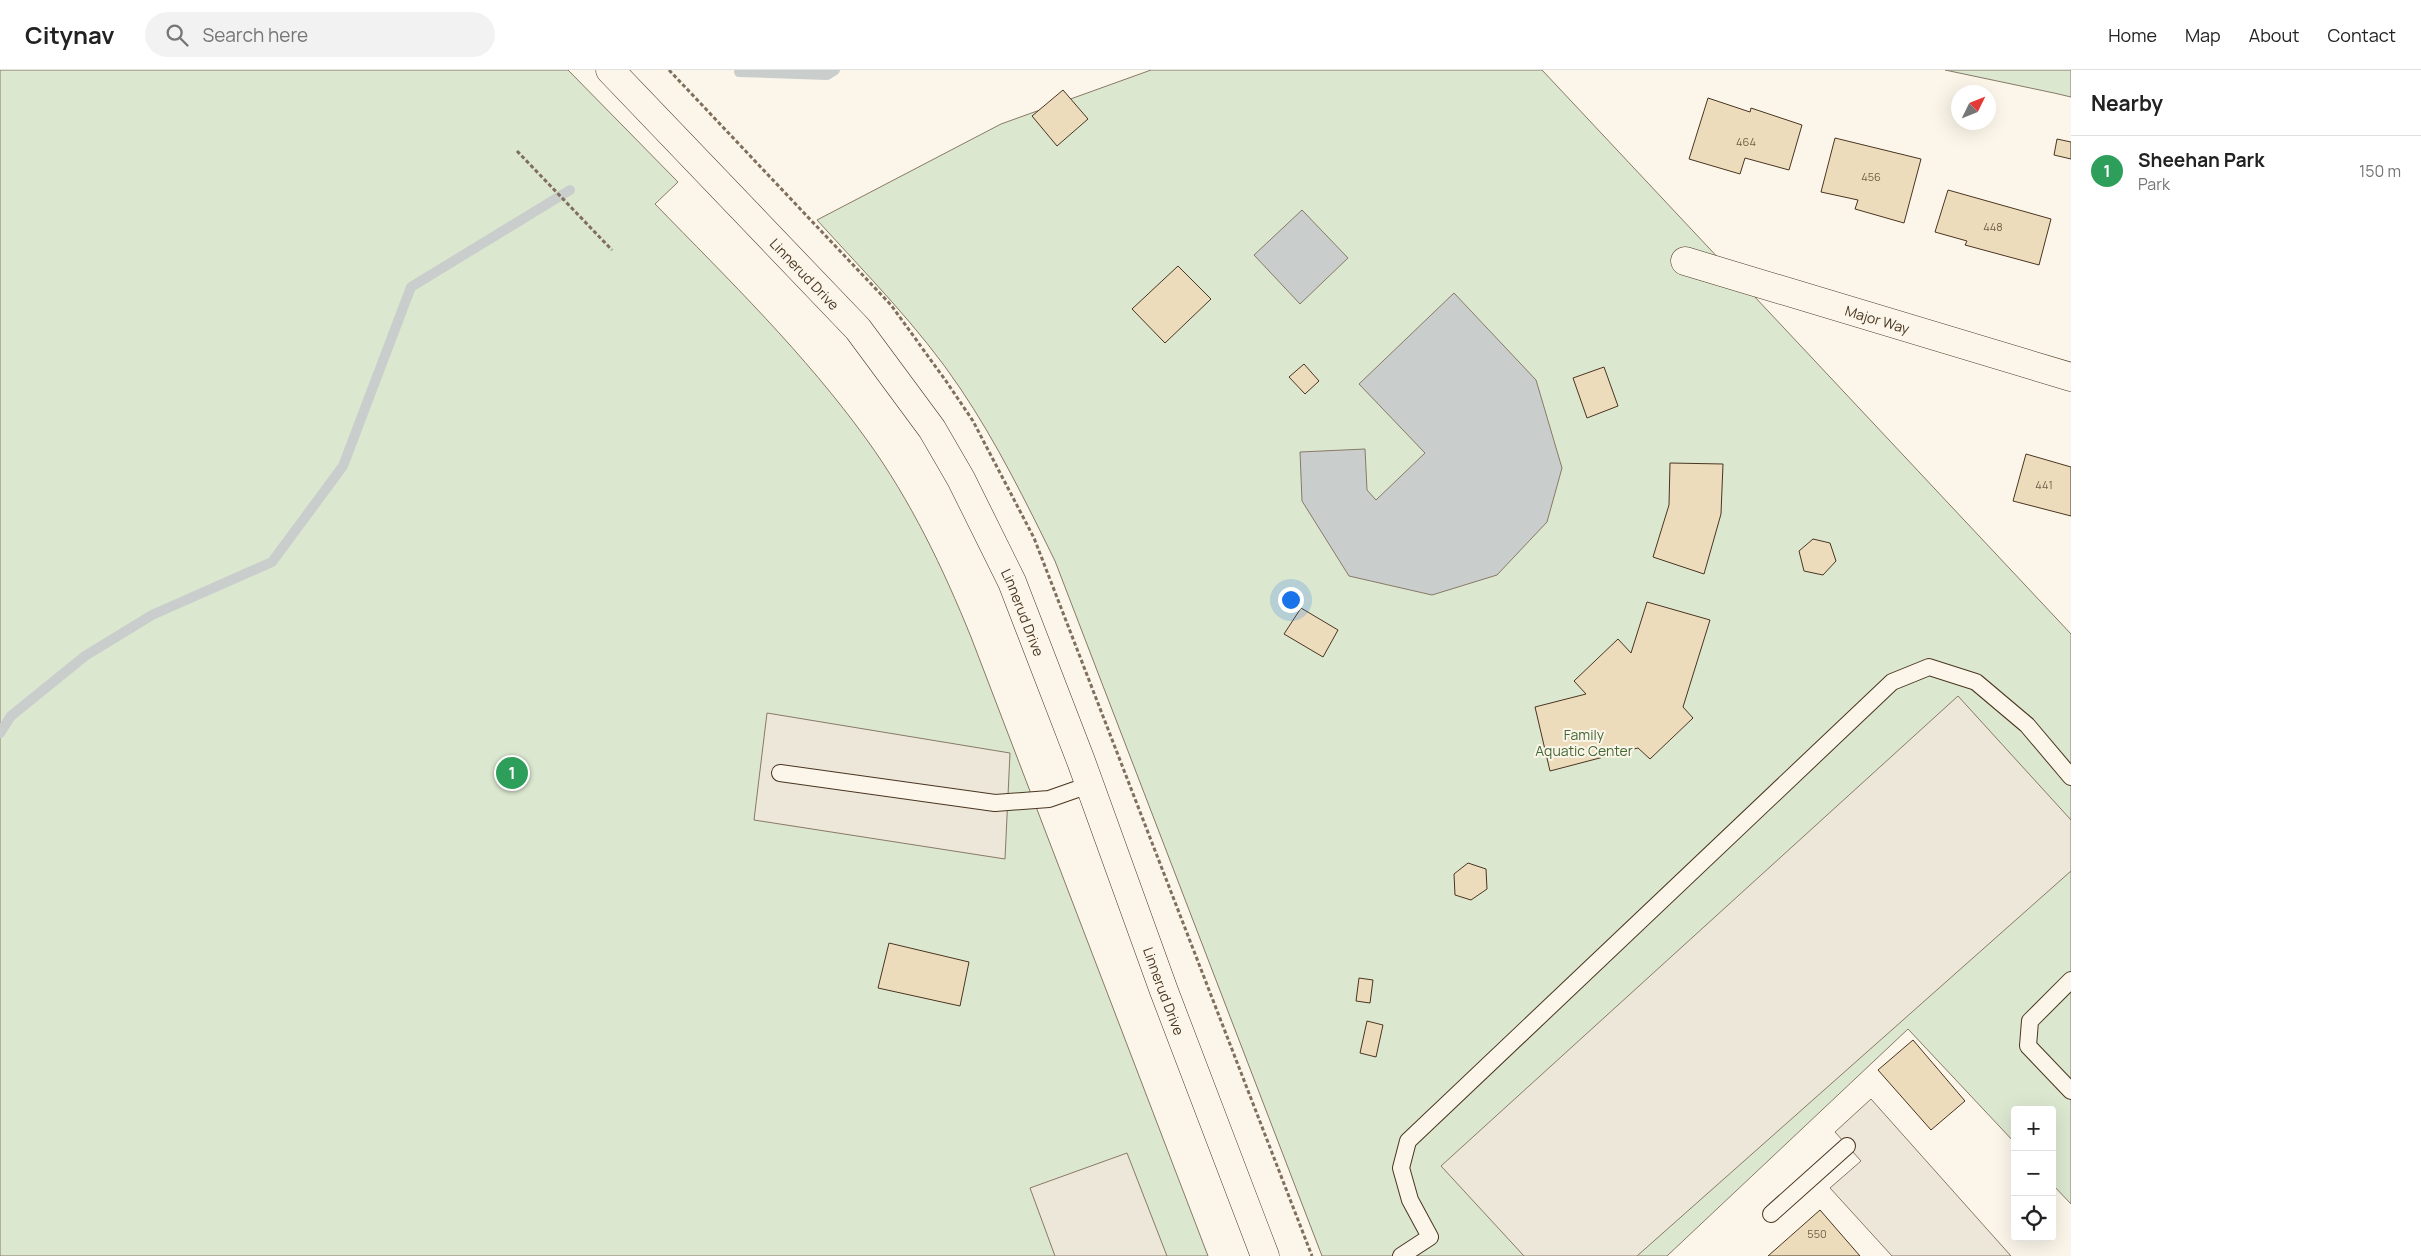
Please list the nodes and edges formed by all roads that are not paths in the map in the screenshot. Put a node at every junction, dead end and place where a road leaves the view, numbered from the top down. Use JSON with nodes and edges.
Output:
{"nodes":[{"id":1,"x":610,"y":70,"type":"edge"},
{"id":2,"x":1685,"y":261,"type":"dead end"},
{"id":3,"x":2071,"y":377,"type":"edge"},
{"id":4,"x":780,"y":773,"type":"dead end"},
{"id":5,"x":2071,"y":777,"type":"edge"},
{"id":6,"x":1090,"y":785,"type":"junction"},
{"id":7,"x":2071,"y":980,"type":"edge"},
{"id":8,"x":2071,"y":1091,"type":"edge"},
{"id":9,"x":1847,"y":1146,"type":"dead end"},
{"id":10,"x":1772,"y":1214,"type":"dead end"},
{"id":11,"x":1265,"y":1256,"type":"edge"},
{"id":12,"x":1401,"y":1256,"type":"edge"}],
"edges":[{"from":1,"to":6,"type":"street","name":"Linnerud Drive"},
{"from":2,"to":3,"type":"street","name":"Major Way"},
{"from":4,"to":6,"type":"lane"},
{"from":5,"to":12,"type":"lane"},
{"from":6,"to":11,"type":"street","name":"Linnerud Drive"},
{"from":7,"to":8,"type":"lane"},
{"from":9,"to":10,"type":"lane"}]}
